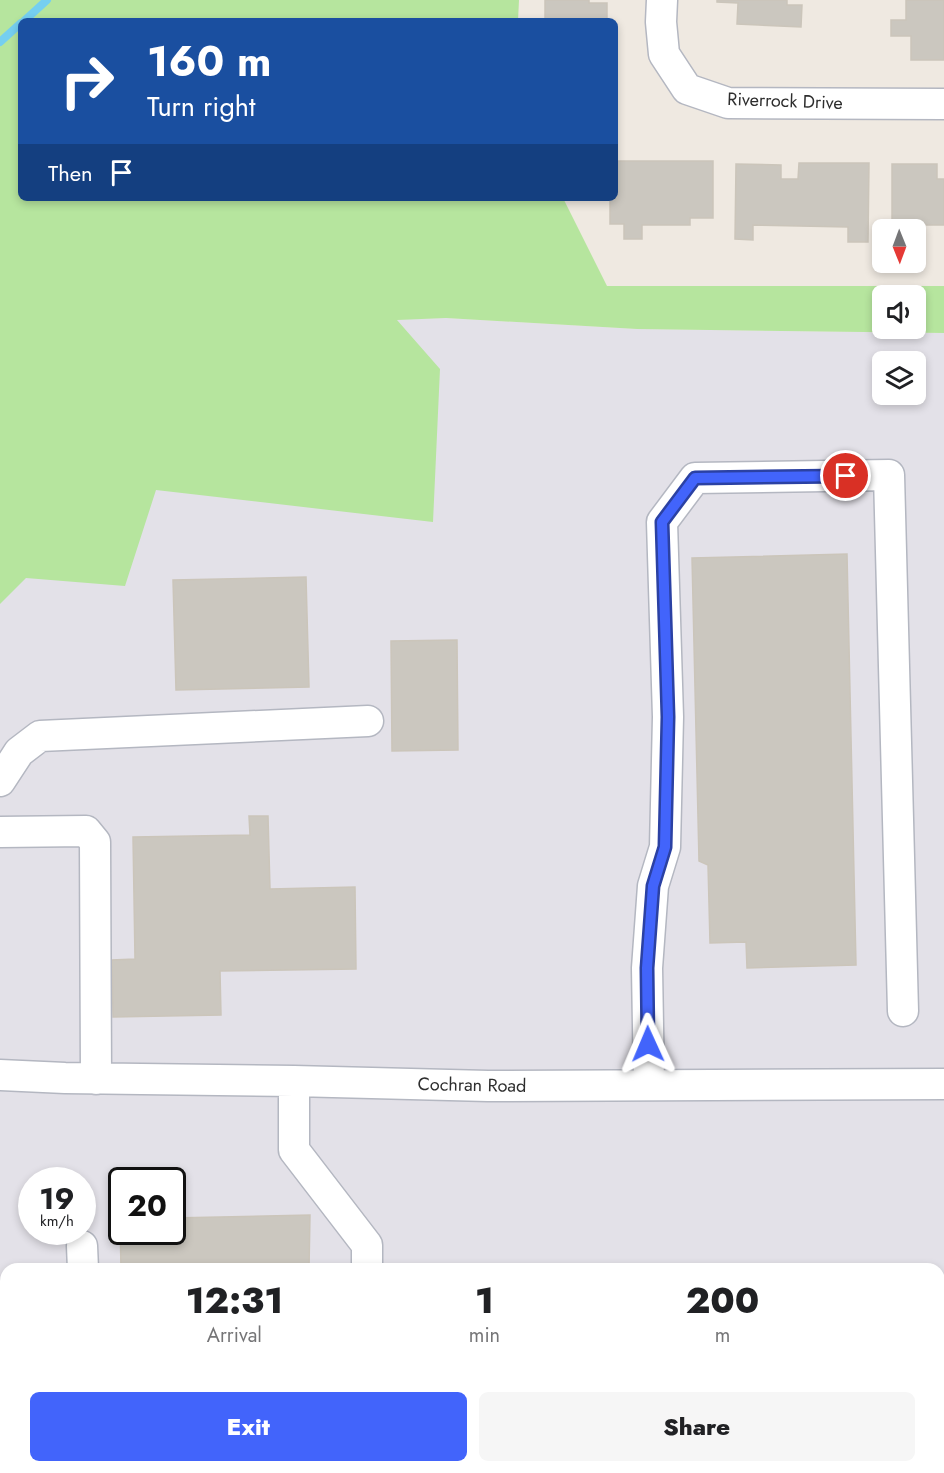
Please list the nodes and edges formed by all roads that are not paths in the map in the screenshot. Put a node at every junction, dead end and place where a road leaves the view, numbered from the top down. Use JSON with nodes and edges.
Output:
{"nodes":[{"id":1,"x":662,"y":0,"type":"edge"},
{"id":2,"x":944,"y":104,"type":"edge"},
{"id":3,"x":368,"y":721,"type":"dead end"},
{"id":4,"x":0,"y":780,"type":"edge"},
{"id":5,"x":0,"y":832,"type":"edge"},
{"id":6,"x":903,"y":1011,"type":"dead end"},
{"id":7,"x":0,"y":1075,"type":"edge"},
{"id":8,"x":96,"y":1079,"type":"junction"},
{"id":9,"x":294,"y":1081,"type":"junction"},
{"id":10,"x":944,"y":1084,"type":"edge"},
{"id":11,"x":649,"y":1085,"type":"junction"},
{"id":12,"x":367,"y":1263,"type":"edge"}],
"edges":[{"from":1,"to":2,"type":"street","name":"Riverrock Drive"},
{"from":3,"to":4,"type":"street"},
{"from":5,"to":8,"type":"street"},
{"from":6,"to":11,"type":"street"},
{"from":7,"to":8,"type":"street","name":"Cochran Road"},
{"from":8,"to":9,"type":"street","name":"Cochran Road"},
{"from":9,"to":11,"type":"street","name":"Cochran Road"},
{"from":9,"to":12,"type":"street"},
{"from":10,"to":11,"type":"street","name":"Cochran Road"}]}
